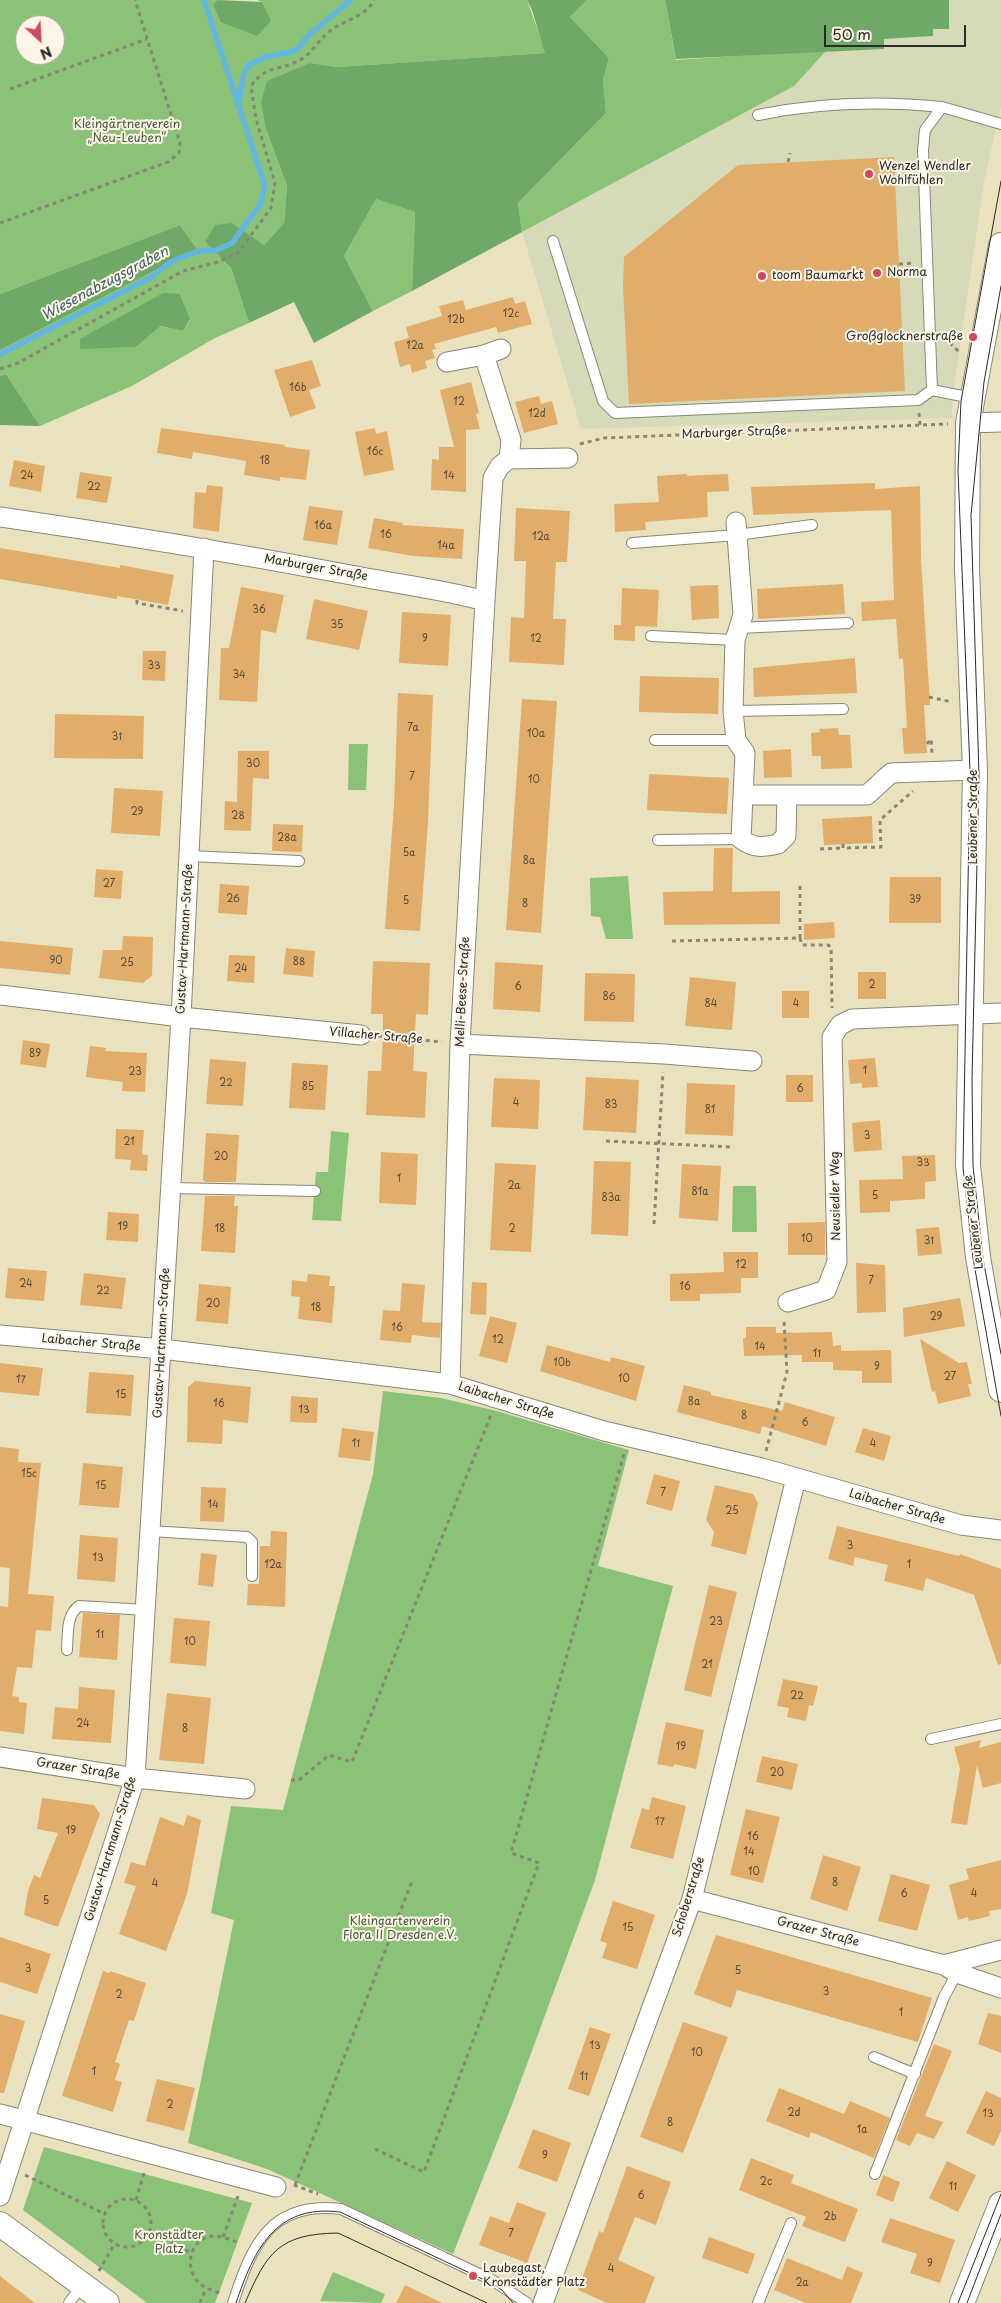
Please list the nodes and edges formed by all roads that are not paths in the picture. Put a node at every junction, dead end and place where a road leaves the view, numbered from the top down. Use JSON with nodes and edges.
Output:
{"nodes":[{"id":1,"x":942,"y":107,"type":"junction"},
{"id":2,"x":758,"y":115,"type":"dead end"},
{"id":3,"x":1001,"y":124,"type":"edge"},
{"id":4,"x":553,"y":241,"type":"dead end"},
{"id":5,"x":1001,"y":244,"type":"edge"},
{"id":6,"x":447,"y":362,"type":"dead end"},
{"id":7,"x":932,"y":390,"type":"junction"},
{"id":8,"x":973,"y":396,"type":"junction"},
{"id":9,"x":1001,"y":422,"type":"edge"},
{"id":10,"x":968,"y":423,"type":"junction"},
{"id":11,"x":568,"y":458,"type":"road end"},
{"id":12,"x":509,"y":459,"type":"junction"},
{"id":13,"x":0,"y":517,"type":"edge"},
{"id":14,"x":812,"y":525,"type":"dead end"},
{"id":15,"x":736,"y":528,"type":"junction"},
{"id":16,"x":632,"y":543,"type":"dead end"},
{"id":17,"x":204,"y":548,"type":"junction"},
{"id":18,"x":485,"y":601,"type":"junction"},
{"id":19,"x":848,"y":623,"type":"dead end"},
{"id":20,"x":737,"y":634,"type":"junction"},
{"id":21,"x":651,"y":636,"type":"dead end"},
{"id":22,"x":843,"y":709,"type":"dead end"},
{"id":23,"x":733,"y":711,"type":"junction"},
{"id":24,"x":655,"y":740,"type":"dead end"},
{"id":25,"x":736,"y":740,"type":"junction"},
{"id":26,"x":975,"y":770,"type":"junction"},
{"id":27,"x":745,"y":795,"type":"junction"},
{"id":28,"x":787,"y":795,"type":"junction"},
{"id":29,"x":741,"y":839,"type":"junction"},
{"id":30,"x":658,"y":840,"type":"dead end"},
{"id":31,"x":189,"y":856,"type":"junction"},
{"id":32,"x":299,"y":861,"type":"dead end"},
{"id":33,"x":0,"y":994,"type":"edge"},
{"id":34,"x":1001,"y":1013,"type":"edge"},
{"id":35,"x":970,"y":1015,"type":"junction"},
{"id":36,"x":181,"y":1017,"type":"junction"},
{"id":37,"x":361,"y":1035,"type":"road end"},
{"id":38,"x":460,"y":1044,"type":"junction"},
{"id":39,"x":752,"y":1061,"type":"dead end"},
{"id":40,"x":171,"y":1188,"type":"junction"},
{"id":41,"x":314,"y":1191,"type":"dead end"},
{"id":42,"x":788,"y":1302,"type":"road end"},
{"id":43,"x":0,"y":1335,"type":"edge"},
{"id":44,"x":162,"y":1349,"type":"junction"},
{"id":45,"x":450,"y":1384,"type":"junction"},
{"id":46,"x":1001,"y":1390,"type":"edge"},
{"id":47,"x":796,"y":1478,"type":"junction"},
{"id":48,"x":1001,"y":1530,"type":"edge"},
{"id":49,"x":150,"y":1531,"type":"junction"},
{"id":50,"x":252,"y":1576,"type":"dead end"},
{"id":51,"x":146,"y":1610,"type":"junction"},
{"id":52,"x":67,"y":1650,"type":"dead end"},
{"id":53,"x":1001,"y":1724,"type":"edge"},
{"id":54,"x":931,"y":1739,"type":"dead end"},
{"id":55,"x":0,"y":1757,"type":"edge"},
{"id":56,"x":135,"y":1778,"type":"junction"},
{"id":57,"x":245,"y":1789,"type":"dead end"},
{"id":58,"x":692,"y":1898,"type":"junction"},
{"id":59,"x":1001,"y":1950,"type":"edge"},
{"id":60,"x":950,"y":1969,"type":"junction"},
{"id":61,"x":1001,"y":1988,"type":"edge"},
{"id":62,"x":874,"y":2056,"type":"dead end"},
{"id":63,"x":915,"y":2074,"type":"junction"},
{"id":64,"x":0,"y":2114,"type":"edge"},
{"id":65,"x":23,"y":2122,"type":"junction"},
{"id":66,"x":875,"y":2174,"type":"dead end"},
{"id":67,"x":276,"y":2187,"type":"dead end"},
{"id":68,"x":0,"y":2196,"type":"edge"},
{"id":69,"x":1001,"y":2204,"type":"edge"},
{"id":70,"x":791,"y":2223,"type":"dead end"},
{"id":71,"x":0,"y":2224,"type":"edge"},
{"id":72,"x":87,"y":2295,"type":"edge"},
{"id":73,"x":233,"y":2303,"type":"edge"},
{"id":74,"x":527,"y":2303,"type":"edge"},
{"id":75,"x":543,"y":2303,"type":"edge"},
{"id":76,"x":758,"y":2303,"type":"edge"},
{"id":77,"x":962,"y":2303,"type":"edge"}],
"edges":[{"from":1,"to":2,"type":"lane"},
{"from":1,"to":3,"type":"lane"},
{"from":1,"to":7,"type":"lane"},
{"from":4,"to":7,"type":"lane"},
{"from":5,"to":8,"type":"street","name":"Leubener Straße"},
{"from":6,"to":12,"type":"street"},
{"from":7,"to":8,"type":"lane"},
{"from":8,"to":10,"type":"street","name":"Leubener Straße"},
{"from":9,"to":10,"type":"street"},
{"from":10,"to":26,"type":"street","name":"Leubener Straße"},
{"from":11,"to":12,"type":"street"},
{"from":12,"to":18,"type":"street"},
{"from":13,"to":17,"type":"street","name":"Marburger Straße"},
{"from":14,"to":15,"type":"lane"},
{"from":15,"to":16,"type":"lane"},
{"from":15,"to":20,"type":"street"},
{"from":17,"to":18,"type":"street","name":"Marburger Straße"},
{"from":17,"to":31,"type":"street","name":"Gustav-Hartmann-Straße"},
{"from":18,"to":38,"type":"street","name":"Melli-Beese-Straße"},
{"from":19,"to":20,"type":"lane"},
{"from":20,"to":21,"type":"lane"},
{"from":20,"to":23,"type":"street"},
{"from":22,"to":23,"type":"lane"},
{"from":23,"to":25,"type":"street"},
{"from":24,"to":25,"type":"lane"},
{"from":25,"to":27,"type":"street"},
{"from":26,"to":28,"type":"street"},
{"from":26,"to":35,"type":"street","name":"Leubener Straße"},
{"from":27,"to":28,"type":"street"},
{"from":27,"to":29,"type":"street"},
{"from":28,"to":29,"type":"street"},
{"from":29,"to":30,"type":"lane"},
{"from":31,"to":32,"type":"lane"},
{"from":31,"to":36,"type":"street","name":"Gustav-Hartmann-Straße"},
{"from":33,"to":36,"type":"street","name":"Villacher Straße"},
{"from":34,"to":35,"type":"street"},
{"from":35,"to":42,"type":"street","name":"Neusiedler Weg"},
{"from":35,"to":46,"type":"street","name":"Leubener Straße"},
{"from":36,"to":37,"type":"street","name":"Villacher Straße"},
{"from":36,"to":40,"type":"street","name":"Gustav-Hartmann-Straße"},
{"from":38,"to":39,"type":"street"},
{"from":38,"to":45,"type":"street","name":"Melli-Beese-Straße"},
{"from":40,"to":41,"type":"lane"},
{"from":40,"to":44,"type":"street","name":"Gustav-Hartmann-Straße"},
{"from":43,"to":44,"type":"street","name":"Laibacher Straße"},
{"from":44,"to":45,"type":"street","name":"Laibacher Straße"},
{"from":44,"to":49,"type":"street","name":"Gustav-Hartmann-Straße"},
{"from":45,"to":47,"type":"street","name":"Laibacher Straße"},
{"from":47,"to":48,"type":"street","name":"Laibacher Straße"},
{"from":47,"to":58,"type":"street","name":"Schoberstraße"},
{"from":49,"to":50,"type":"lane"},
{"from":49,"to":51,"type":"street","name":"Gustav-Hartmann-Straße"},
{"from":51,"to":52,"type":"lane"},
{"from":51,"to":56,"type":"street","name":"Gustav-Hartmann-Straße"},
{"from":53,"to":54,"type":"lane"},
{"from":55,"to":56,"type":"street","name":"Grazer Straße"},
{"from":56,"to":57,"type":"street","name":"Grazer Straße"},
{"from":56,"to":65,"type":"street","name":"Gustav-Hartmann-Straße"},
{"from":58,"to":60,"type":"street","name":"Grazer Straße"},
{"from":58,"to":75,"type":"street","name":"Schoberstraße"},
{"from":59,"to":60,"type":"street","name":"Grazer Straße"},
{"from":60,"to":61,"type":"street","name":"Grazer Straße"},
{"from":60,"to":63,"type":"lane"},
{"from":62,"to":63,"type":"lane"},
{"from":63,"to":66,"type":"lane"},
{"from":64,"to":65,"type":"street"},
{"from":65,"to":67,"type":"street"},
{"from":65,"to":68,"type":"street"},
{"from":69,"to":77,"type":"street"},
{"from":70,"to":76,"type":"lane"},
{"from":71,"to":72,"type":"street"},
{"from":73,"to":74,"type":"lane"}]}
